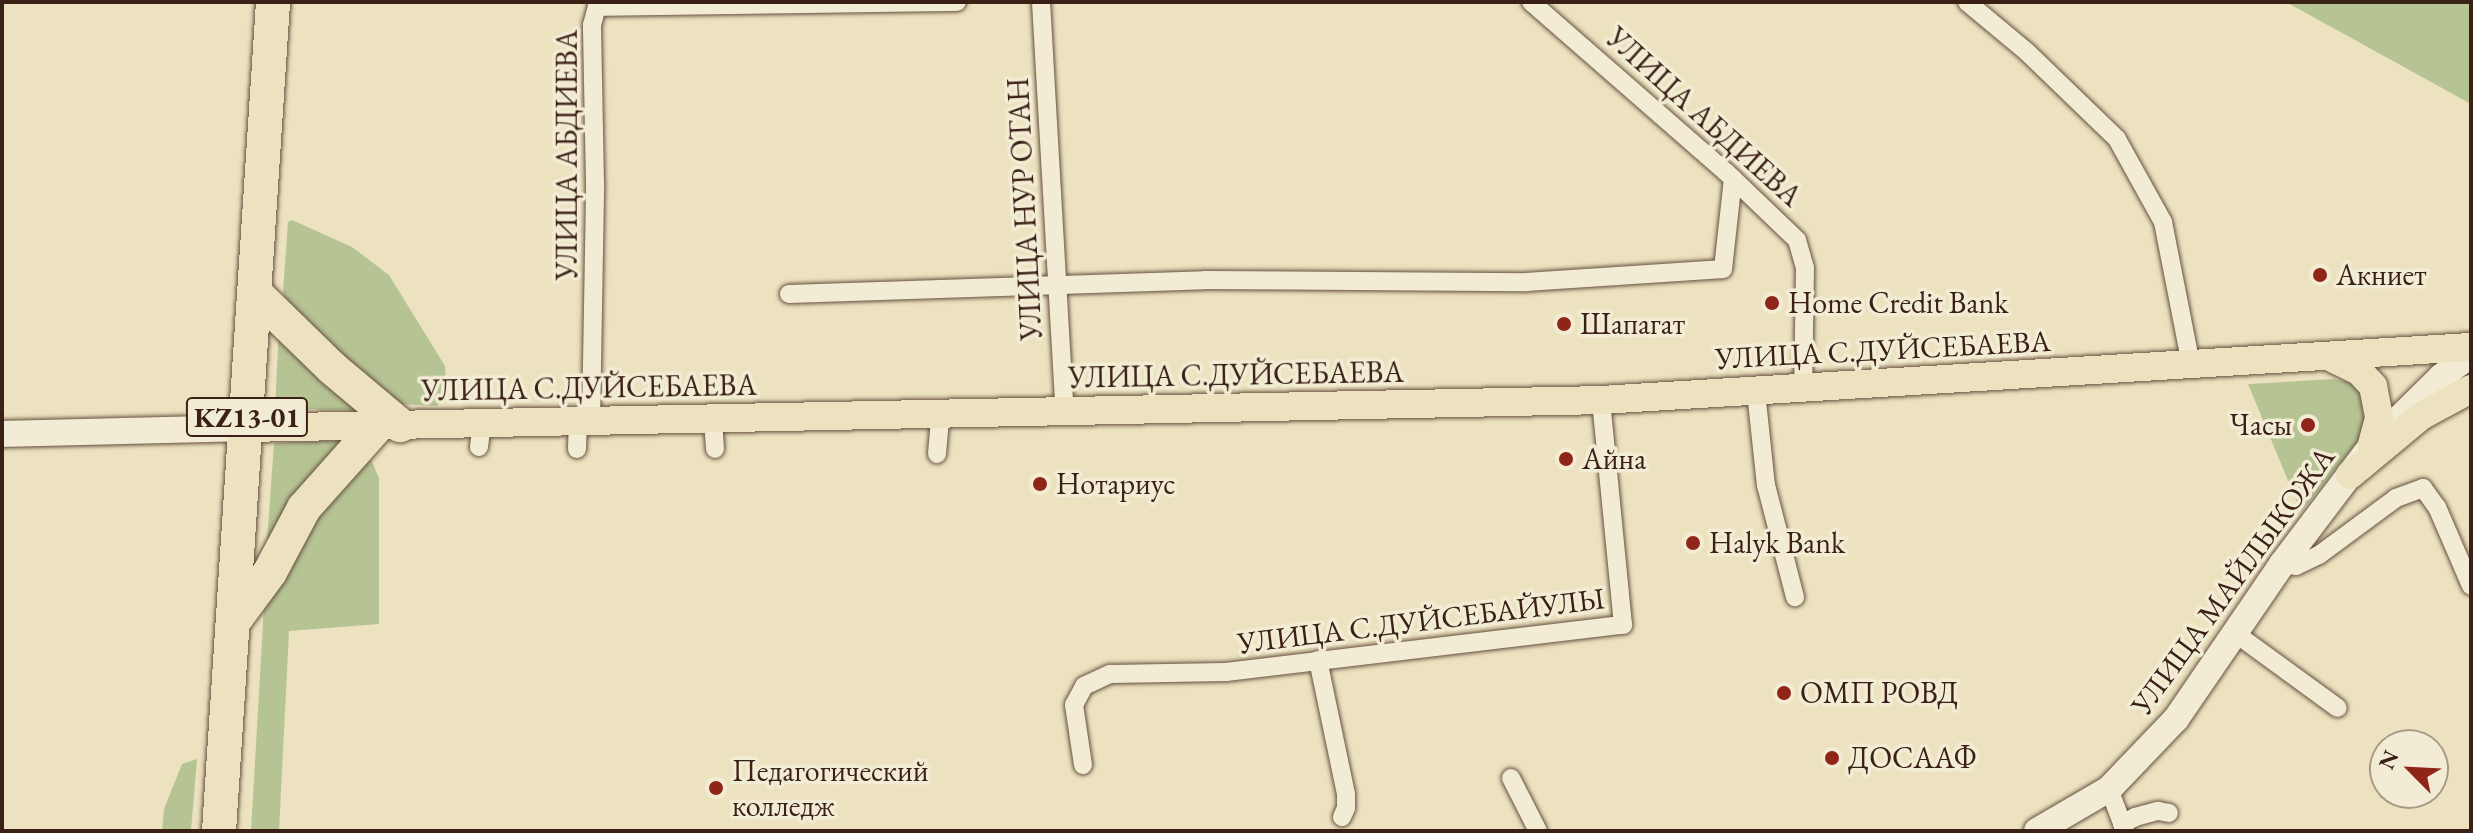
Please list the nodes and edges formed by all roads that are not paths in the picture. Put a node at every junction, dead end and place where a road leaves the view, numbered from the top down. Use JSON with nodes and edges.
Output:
{"nodes":[{"id":1,"x":273,"y":2,"type":"edge"},
{"id":2,"x":957,"y":2,"type":"edge"},
{"id":3,"x":1041,"y":2,"type":"edge"},
{"id":4,"x":1531,"y":2,"type":"edge"},
{"id":5,"x":1967,"y":2,"type":"edge"},
{"id":6,"x":598,"y":4,"type":"edge"},
{"id":7,"x":1733,"y":179,"type":"junction"},
{"id":8,"x":1057,"y":288,"type":"junction"},
{"id":9,"x":255,"y":293,"type":"junction"},
{"id":10,"x":789,"y":294,"type":"dead end"},
{"id":11,"x":2471,"y":347,"type":"edge"},
{"id":12,"x":2471,"y":354,"type":"edge"},
{"id":13,"x":2331,"y":357,"type":"junction"},
{"id":14,"x":2191,"y":365,"type":"junction"},
{"id":15,"x":1803,"y":389,"type":"junction"},
{"id":16,"x":2471,"y":389,"type":"edge"},
{"id":17,"x":1756,"y":392,"type":"junction"},
{"id":18,"x":1601,"y":400,"type":"junction"},
{"id":19,"x":1065,"y":413,"type":"junction"},
{"id":20,"x":940,"y":416,"type":"junction"},
{"id":21,"x":713,"y":420,"type":"junction"},
{"id":22,"x":389,"y":425,"type":"junction"},
{"id":23,"x":246,"y":428,"type":"junction"},
{"id":24,"x":582,"y":431,"type":"junction"},
{"id":25,"x":2,"y":434,"type":"edge"},
{"id":26,"x":2372,"y":445,"type":"junction"},
{"id":27,"x":715,"y":449,"type":"dead end"},
{"id":28,"x":937,"y":454,"type":"dead end"},
{"id":29,"x":2350,"y":475,"type":"junction"},
{"id":30,"x":2282,"y":564,"type":"junction"},
{"id":31,"x":2471,"y":586,"type":"edge"},
{"id":32,"x":1795,"y":597,"type":"dead end"},
{"id":33,"x":234,"y":621,"type":"junction"},
{"id":34,"x":2235,"y":633,"type":"junction"},
{"id":35,"x":1318,"y":660,"type":"junction"},
{"id":36,"x":2338,"y":708,"type":"dead end"},
{"id":37,"x":1083,"y":765,"type":"dead end"},
{"id":38,"x":1511,"y":778,"type":"dead end"},
{"id":39,"x":2109,"y":789,"type":"junction"},
{"id":40,"x":2169,"y":813,"type":"dead end"},
{"id":41,"x":1342,"y":817,"type":"dead end"},
{"id":42,"x":2124,"y":827,"type":"edge"},
{"id":43,"x":219,"y":831,"type":"edge"},
{"id":44,"x":1538,"y":831,"type":"edge"},
{"id":45,"x":2037,"y":831,"type":"edge"}],
"edges":[{"from":1,"to":9,"type":"highway","number":"KZ13-01"},
{"from":2,"to":6,"type":"street","name":"УЛИЦА АБДИЕВА"},
{"from":3,"to":8,"type":"street","name":"УЛИЦА НУР ОТАН"},
{"from":4,"to":7,"type":"street","name":"УЛИЦА АБДИЕВА"},
{"from":5,"to":14,"type":"street"},
{"from":6,"to":24,"type":"street","name":"УЛИЦА АБДИЕВА"},
{"from":7,"to":8,"type":"street"},
{"from":7,"to":15,"type":"street","name":"УЛИЦА АБДИЕВА"},
{"from":8,"to":10,"type":"street"},
{"from":8,"to":19,"type":"street","name":"УЛИЦА НУР ОТАН"},
{"from":9,"to":22,"type":"highway"},
{"from":9,"to":23,"type":"highway","number":"KZ13-01"},
{"from":11,"to":13,"type":"main road","name":"УЛИЦА С.ДУЙСЕБАЕВА"},
{"from":12,"to":26,"type":"street","name":"УЛИЦА МАЙЛЫКОЖА"},
{"from":13,"to":14,"type":"main road","name":"УЛИЦА С.ДУЙСЕБАЕВА"},
{"from":13,"to":26,"type":"main road"},
{"from":14,"to":15,"type":"main road","name":"УЛИЦА С.ДУЙСЕБАЕВА"},
{"from":15,"to":17,"type":"main road","name":"УЛИЦА С.ДУЙСЕБАЕВА"},
{"from":16,"to":29,"type":"main road"},
{"from":17,"to":18,"type":"main road","name":"УЛИЦА С.ДУЙСЕБАЕВА"},
{"from":17,"to":32,"type":"street"},
{"from":18,"to":19,"type":"main road","name":"УЛИЦА С.ДУЙСЕБАЕВА"},
{"from":18,"to":35,"type":"street","name":"УЛИЦА С.ДУЙСЕБАЙУЛЫ"},
{"from":19,"to":20,"type":"main road","name":"УЛИЦА С.ДУЙСЕБАЕВА"},
{"from":20,"to":21,"type":"main road","name":"УЛИЦА С.ДУЙСЕБАЕВА"},
{"from":20,"to":28,"type":"street"},
{"from":21,"to":24,"type":"main road","name":"УЛИЦА С.ДУЙСЕБАЕВА"},
{"from":21,"to":27,"type":"street"},
{"from":22,"to":23,"type":"main road","name":"УЛИЦА С.ДУЙСЕБАЕВА"},
{"from":22,"to":24,"type":"main road","name":"УЛИЦА С.ДУЙСЕБАЕВА"},
{"from":22,"to":33,"type":"highway"},
{"from":23,"to":25,"type":"street","name":"УЛИЦА С.ДУЙСЕБАЕВА"},
{"from":23,"to":33,"type":"highway","number":"KZ13-01"},
{"from":26,"to":29,"type":"street","name":"УЛИЦА МАЙЛЫКОЖА"},
{"from":29,"to":30,"type":"street","name":"УЛИЦА МАЙЛЫКОЖА"},
{"from":30,"to":31,"type":"street"},
{"from":30,"to":34,"type":"street","name":"УЛИЦА МАЙЛЫКОЖА"},
{"from":33,"to":43,"type":"highway","number":"KZ13-01"},
{"from":34,"to":36,"type":"street"},
{"from":34,"to":39,"type":"street","name":"УЛИЦА МАЙЛЫКОЖА"},
{"from":35,"to":37,"type":"street","name":"УЛИЦА С.ДУЙСЕБАЙУЛЫ"},
{"from":35,"to":41,"type":"street"},
{"from":38,"to":44,"type":"street"},
{"from":39,"to":42,"type":"street"},
{"from":39,"to":45,"type":"street","name":"УЛИЦА МАЙЛЫКОЖА"},
{"from":40,"to":42,"type":"street"}]}
